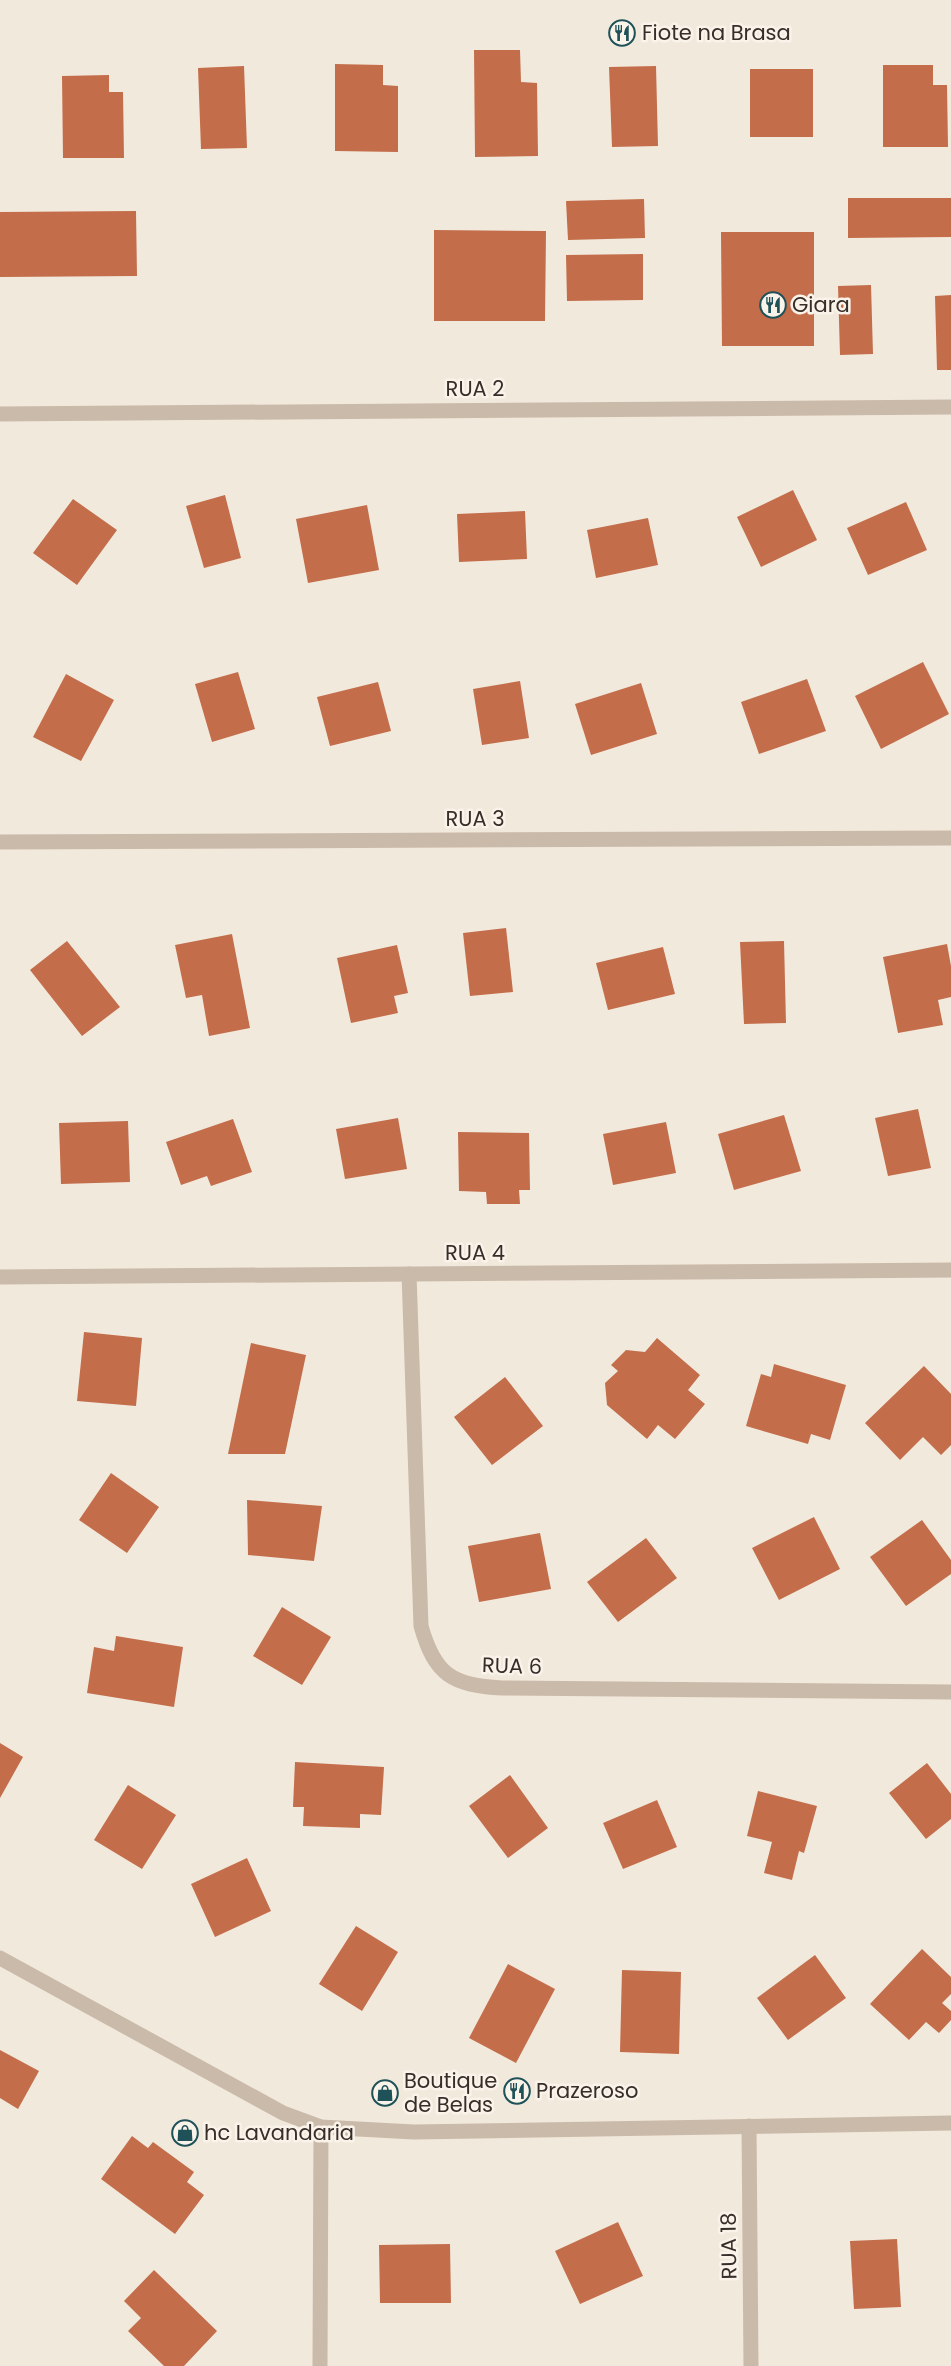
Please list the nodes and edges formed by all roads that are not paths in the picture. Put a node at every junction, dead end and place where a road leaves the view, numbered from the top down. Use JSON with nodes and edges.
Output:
{"nodes":[{"id":1,"x":951,"y":407,"type":"edge"},
{"id":2,"x":0,"y":414,"type":"edge"},
{"id":3,"x":951,"y":838,"type":"edge"},
{"id":4,"x":0,"y":842,"type":"edge"},
{"id":5,"x":951,"y":1270,"type":"edge"},
{"id":6,"x":409,"y":1274,"type":"junction"},
{"id":7,"x":0,"y":1277,"type":"edge"},
{"id":8,"x":951,"y":1692,"type":"edge"},
{"id":9,"x":0,"y":1958,"type":"edge"},
{"id":10,"x":951,"y":2122,"type":"edge"},
{"id":11,"x":749,"y":2126,"type":"junction"},
{"id":12,"x":321,"y":2127,"type":"junction"},
{"id":13,"x":320,"y":2366,"type":"edge"},
{"id":14,"x":751,"y":2366,"type":"edge"}],
"edges":[{"from":1,"to":2,"type":"street","name":"RUA 2"},
{"from":3,"to":4,"type":"street","name":"RUA 3"},
{"from":5,"to":6,"type":"street","name":"RUA 4"},
{"from":6,"to":7,"type":"street","name":"RUA 4"},
{"from":6,"to":8,"type":"street","name":"RUA 6"},
{"from":9,"to":12,"type":"street"},
{"from":10,"to":11,"type":"street"},
{"from":11,"to":12,"type":"street"},
{"from":11,"to":14,"type":"street","name":"RUA 18"},
{"from":12,"to":13,"type":"street"}]}
